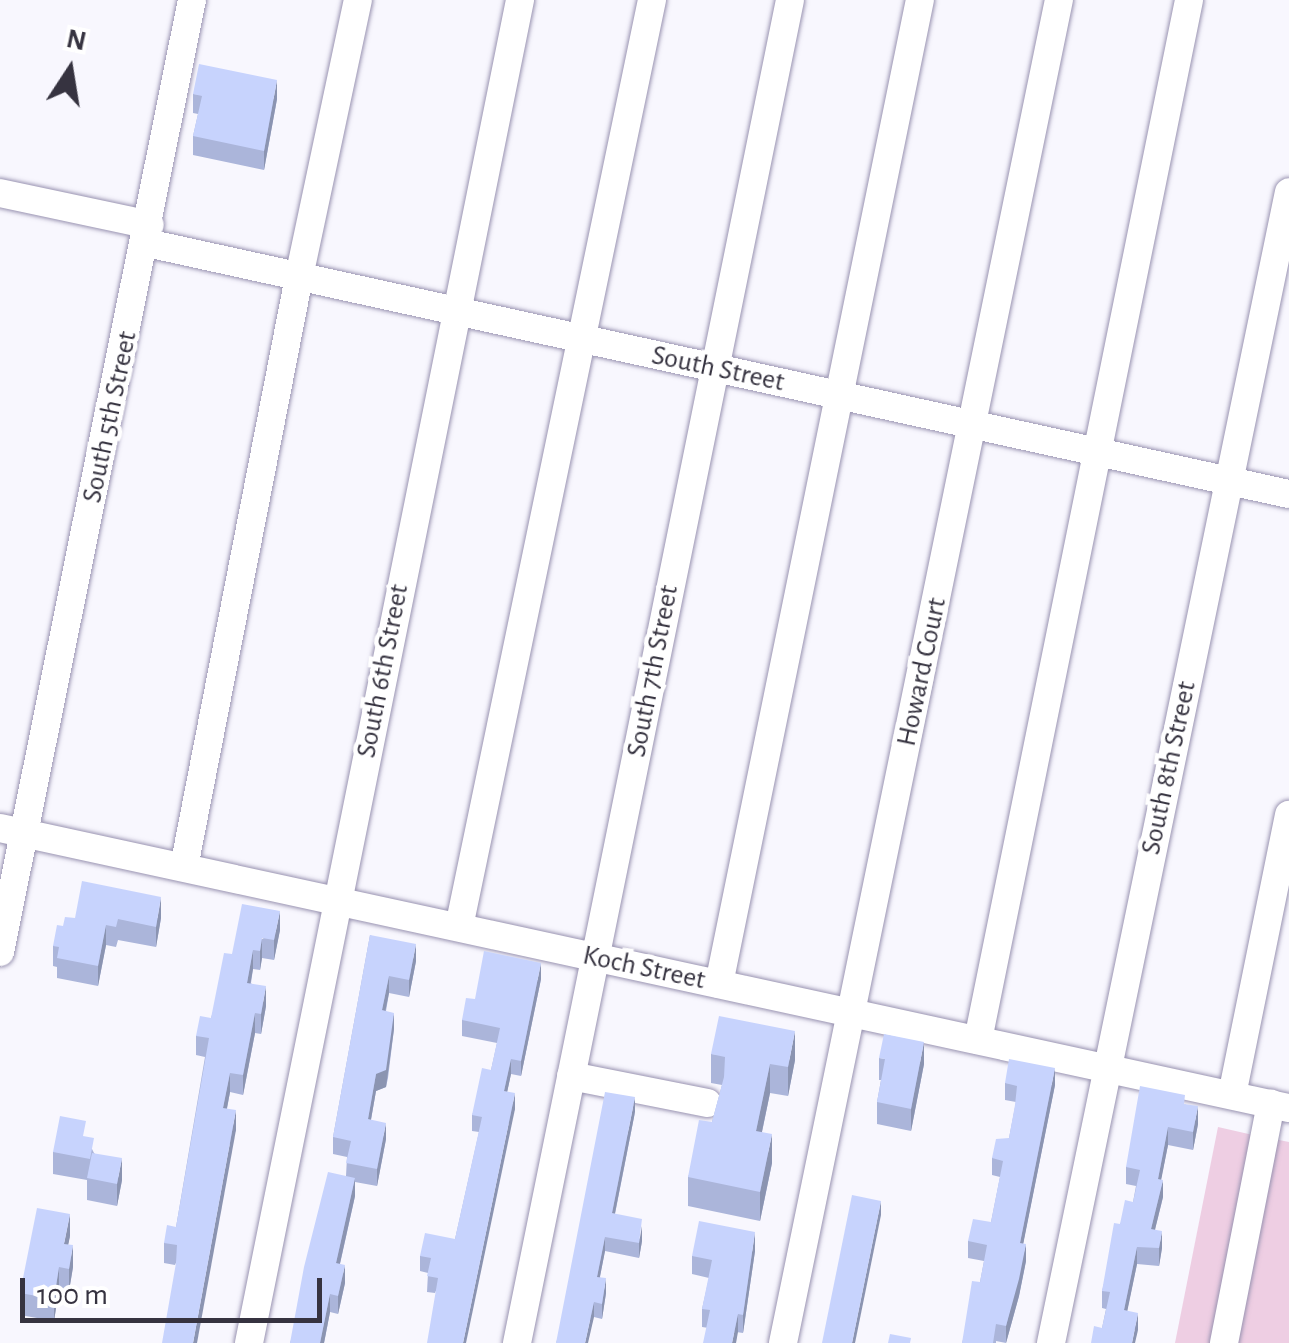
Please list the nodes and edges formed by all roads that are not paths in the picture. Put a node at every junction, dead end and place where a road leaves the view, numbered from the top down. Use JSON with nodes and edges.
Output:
{"nodes":[{"id":1,"x":192,"y":0,"type":"edge"},
{"id":2,"x":358,"y":0,"type":"edge"},
{"id":3,"x":520,"y":0,"type":"edge"},
{"id":4,"x":652,"y":0,"type":"edge"},
{"id":5,"x":790,"y":0,"type":"edge"},
{"id":6,"x":920,"y":0,"type":"edge"},
{"id":7,"x":1059,"y":0,"type":"edge"},
{"id":8,"x":1189,"y":0,"type":"edge"},
{"id":9,"x":1289,"y":192,"type":"edge"},
{"id":10,"x":0,"y":193,"type":"edge"},
{"id":11,"x":148,"y":234,"type":"junction"},
{"id":12,"x":299,"y":277,"type":"junction"},
{"id":13,"x":456,"y":311,"type":"junction"},
{"id":14,"x":580,"y":338,"type":"junction"},
{"id":15,"x":714,"y":368,"type":"junction"},
{"id":16,"x":836,"y":395,"type":"junction"},
{"id":17,"x":974,"y":425,"type":"junction"},
{"id":18,"x":1095,"y":452,"type":"junction"},
{"id":19,"x":1229,"y":481,"type":"junction"},
{"id":20,"x":1289,"y":494,"type":"edge"},
{"id":21,"x":1289,"y":815,"type":"edge"},
{"id":22,"x":12,"y":830,"type":"edge"},
{"id":23,"x":184,"y":867,"type":"junction"},
{"id":24,"x":338,"y":900,"type":"junction"},
{"id":25,"x":459,"y":927,"type":"junction"},
{"id":26,"x":0,"y":952,"type":"edge"},
{"id":27,"x":595,"y":957,"type":"junction"},
{"id":28,"x":720,"y":984,"type":"junction"},
{"id":29,"x":850,"y":1012,"type":"junction"},
{"id":30,"x":978,"y":1040,"type":"junction"},
{"id":31,"x":1106,"y":1068,"type":"junction"},
{"id":32,"x":570,"y":1076,"type":"junction"},
{"id":33,"x":1232,"y":1096,"type":"junction"},
{"id":34,"x":707,"y":1103,"type":"dead end"},
{"id":35,"x":1280,"y":1106,"type":"edge"},
{"id":36,"x":249,"y":1343,"type":"edge"},
{"id":37,"x":517,"y":1343,"type":"edge"},
{"id":38,"x":783,"y":1343,"type":"edge"},
{"id":39,"x":1051,"y":1343,"type":"edge"},
{"id":40,"x":1224,"y":1343,"type":"edge"}],
"edges":[{"from":1,"to":11,"type":"street","name":"South 5th Street"},
{"from":2,"to":12,"type":"street"},
{"from":3,"to":13,"type":"street","name":"South 6th Street"},
{"from":4,"to":14,"type":"street"},
{"from":5,"to":15,"type":"street","name":"South 7th Street"},
{"from":6,"to":16,"type":"street"},
{"from":7,"to":17,"type":"street","name":"Howard Court"},
{"from":8,"to":18,"type":"street"},
{"from":9,"to":19,"type":"street","name":"South 8th Street"},
{"from":10,"to":11,"type":"street","name":"South Street"},
{"from":11,"to":12,"type":"street","name":"South Street"},
{"from":11,"to":22,"type":"street","name":"South 5th Street"},
{"from":12,"to":13,"type":"street","name":"South Street"},
{"from":12,"to":23,"type":"street"},
{"from":13,"to":14,"type":"street","name":"South Street"},
{"from":13,"to":24,"type":"street","name":"South 6th Street"},
{"from":14,"to":15,"type":"street","name":"South Street"},
{"from":14,"to":25,"type":"street"},
{"from":15,"to":16,"type":"street","name":"South Street"},
{"from":15,"to":27,"type":"street","name":"South 7th Street"},
{"from":16,"to":17,"type":"street","name":"South Street"},
{"from":16,"to":28,"type":"street"},
{"from":17,"to":18,"type":"street","name":"South Street"},
{"from":17,"to":29,"type":"street","name":"Howard Court"},
{"from":18,"to":19,"type":"street","name":"South Street"},
{"from":18,"to":30,"type":"street"},
{"from":19,"to":20,"type":"street","name":"South Street"},
{"from":19,"to":31,"type":"street","name":"South 8th Street"},
{"from":21,"to":33,"type":"street"},
{"from":22,"to":23,"type":"street","name":"Koch Street"},
{"from":22,"to":26,"type":"street","name":"South 5th Street"},
{"from":23,"to":24,"type":"street","name":"Koch Street"},
{"from":24,"to":25,"type":"street","name":"Koch Street"},
{"from":24,"to":36,"type":"street","name":"South 6th Street"},
{"from":25,"to":27,"type":"street","name":"Koch Street"},
{"from":27,"to":28,"type":"street","name":"Koch Street"},
{"from":27,"to":32,"type":"street","name":"South 7th Street"},
{"from":28,"to":29,"type":"street","name":"Koch Street"},
{"from":29,"to":30,"type":"street","name":"Koch Street"},
{"from":29,"to":38,"type":"street","name":"Howard Court"},
{"from":30,"to":31,"type":"street","name":"Koch Street"},
{"from":31,"to":33,"type":"street","name":"Koch Street"},
{"from":31,"to":39,"type":"street","name":"South 8th Street"},
{"from":32,"to":34,"type":"street"},
{"from":32,"to":37,"type":"street","name":"South 7th Street"},
{"from":33,"to":35,"type":"street","name":"Koch Street"},
{"from":35,"to":40,"type":"street"}]}
